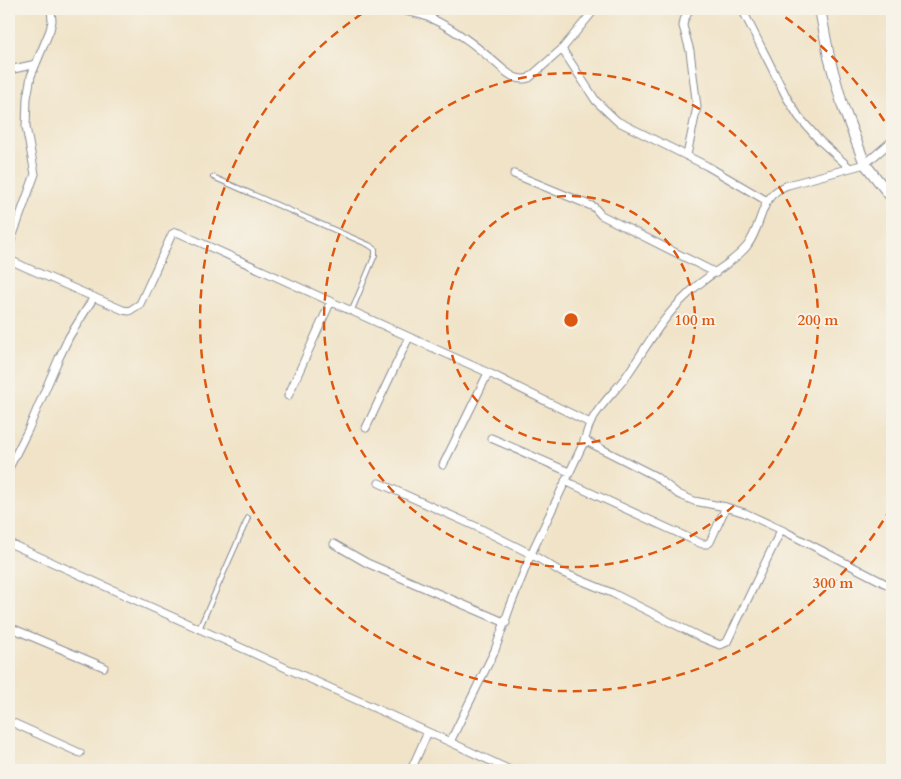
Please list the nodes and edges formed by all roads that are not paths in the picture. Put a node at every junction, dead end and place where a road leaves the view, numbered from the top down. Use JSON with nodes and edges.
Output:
{"nodes":[{"id":1,"x":51,"y":9,"type":"edge"},
{"id":2,"x":396,"y":9,"type":"edge"},
{"id":3,"x":437,"y":9,"type":"edge"},
{"id":4,"x":690,"y":9,"type":"edge"},
{"id":5,"x":742,"y":9,"type":"edge"},
{"id":6,"x":820,"y":9,"type":"edge"},
{"id":7,"x":593,"y":10,"type":"edge"},
{"id":8,"x":430,"y":17,"type":"junction"},
{"id":9,"x":562,"y":49,"type":"junction"},
{"id":10,"x":36,"y":64,"type":"junction"},
{"id":11,"x":9,"y":70,"type":"edge"},
{"id":12,"x":892,"y":141,"type":"edge"},
{"id":13,"x":687,"y":155,"type":"junction"},
{"id":14,"x":865,"y":164,"type":"junction"},
{"id":15,"x":850,"y":168,"type":"junction"},
{"id":16,"x":514,"y":174,"type":"dead end"},
{"id":17,"x":213,"y":177,"type":"dead end"},
{"id":18,"x":892,"y":198,"type":"edge"},
{"id":19,"x":767,"y":201,"type":"junction"},
{"id":20,"x":9,"y":246,"type":"edge"},
{"id":21,"x":10,"y":261,"type":"edge"},
{"id":22,"x":716,"y":273,"type":"junction"},
{"id":23,"x":94,"y":297,"type":"junction"},
{"id":24,"x":331,"y":301,"type":"junction"},
{"id":25,"x":352,"y":310,"type":"junction"},
{"id":26,"x":409,"y":337,"type":"junction"},
{"id":27,"x":488,"y":373,"type":"junction"},
{"id":28,"x":288,"y":396,"type":"dead end"},
{"id":29,"x":590,"y":424,"type":"junction"},
{"id":30,"x":366,"y":428,"type":"dead end"},
{"id":31,"x":491,"y":438,"type":"dead end"},
{"id":32,"x":584,"y":440,"type":"junction"},
{"id":33,"x":443,"y":465,"type":"dead end"},
{"id":34,"x":9,"y":468,"type":"edge"},
{"id":35,"x":569,"y":472,"type":"junction"},
{"id":36,"x":565,"y":481,"type":"junction"},
{"id":37,"x":379,"y":483,"type":"dead end"},
{"id":38,"x":726,"y":507,"type":"junction"},
{"id":39,"x":248,"y":518,"type":"dead end"},
{"id":40,"x":781,"y":530,"type":"junction"},
{"id":41,"x":9,"y":543,"type":"edge"},
{"id":42,"x":334,"y":544,"type":"dead end"},
{"id":43,"x":531,"y":554,"type":"junction"},
{"id":44,"x":892,"y":587,"type":"edge"},
{"id":45,"x":506,"y":623,"type":"junction"},
{"id":46,"x":9,"y":627,"type":"edge"},
{"id":47,"x":199,"y":629,"type":"junction"},
{"id":48,"x":104,"y":667,"type":"dead end"},
{"id":49,"x":9,"y":721,"type":"edge"},
{"id":50,"x":428,"y":732,"type":"junction"},
{"id":51,"x":450,"y":742,"type":"junction"},
{"id":52,"x":80,"y":753,"type":"dead end"},
{"id":53,"x":411,"y":770,"type":"edge"},
{"id":54,"x":510,"y":770,"type":"edge"}],
"edges":[{"from":1,"to":10,"type":"street"},
{"from":2,"to":8,"type":"street"},
{"from":3,"to":8,"type":"street"},
{"from":4,"to":13,"type":"street"},
{"from":5,"to":15,"type":"street"},
{"from":6,"to":14,"type":"street"},
{"from":7,"to":9,"type":"street"},
{"from":8,"to":9,"type":"street"},
{"from":9,"to":13,"type":"street"},
{"from":10,"to":11,"type":"street"},
{"from":10,"to":20,"type":"street"},
{"from":12,"to":14,"type":"street"},
{"from":13,"to":19,"type":"street"},
{"from":14,"to":15,"type":"street"},
{"from":14,"to":18,"type":"street"},
{"from":15,"to":19,"type":"street"},
{"from":16,"to":22,"type":"street"},
{"from":17,"to":25,"type":"lane"},
{"from":19,"to":22,"type":"street"},
{"from":21,"to":23,"type":"street"},
{"from":22,"to":29,"type":"street"},
{"from":23,"to":24,"type":"street"},
{"from":23,"to":34,"type":"street"},
{"from":24,"to":25,"type":"street"},
{"from":24,"to":28,"type":"street"},
{"from":25,"to":26,"type":"street"},
{"from":26,"to":27,"type":"street"},
{"from":26,"to":30,"type":"street"},
{"from":27,"to":29,"type":"street"},
{"from":27,"to":33,"type":"street"},
{"from":29,"to":32,"type":"street"},
{"from":31,"to":35,"type":"street"},
{"from":32,"to":35,"type":"street"},
{"from":32,"to":38,"type":"street"},
{"from":35,"to":36,"type":"street"},
{"from":36,"to":38,"type":"street"},
{"from":36,"to":43,"type":"street"},
{"from":37,"to":43,"type":"street"},
{"from":38,"to":40,"type":"street"},
{"from":39,"to":47,"type":"lane"},
{"from":40,"to":43,"type":"street"},
{"from":40,"to":44,"type":"street"},
{"from":41,"to":47,"type":"street"},
{"from":42,"to":45,"type":"street"},
{"from":43,"to":45,"type":"street"},
{"from":45,"to":51,"type":"street"},
{"from":46,"to":48,"type":"street"},
{"from":47,"to":50,"type":"street"},
{"from":49,"to":52,"type":"street"},
{"from":50,"to":51,"type":"street"},
{"from":50,"to":53,"type":"street"},
{"from":51,"to":54,"type":"street"}]}
